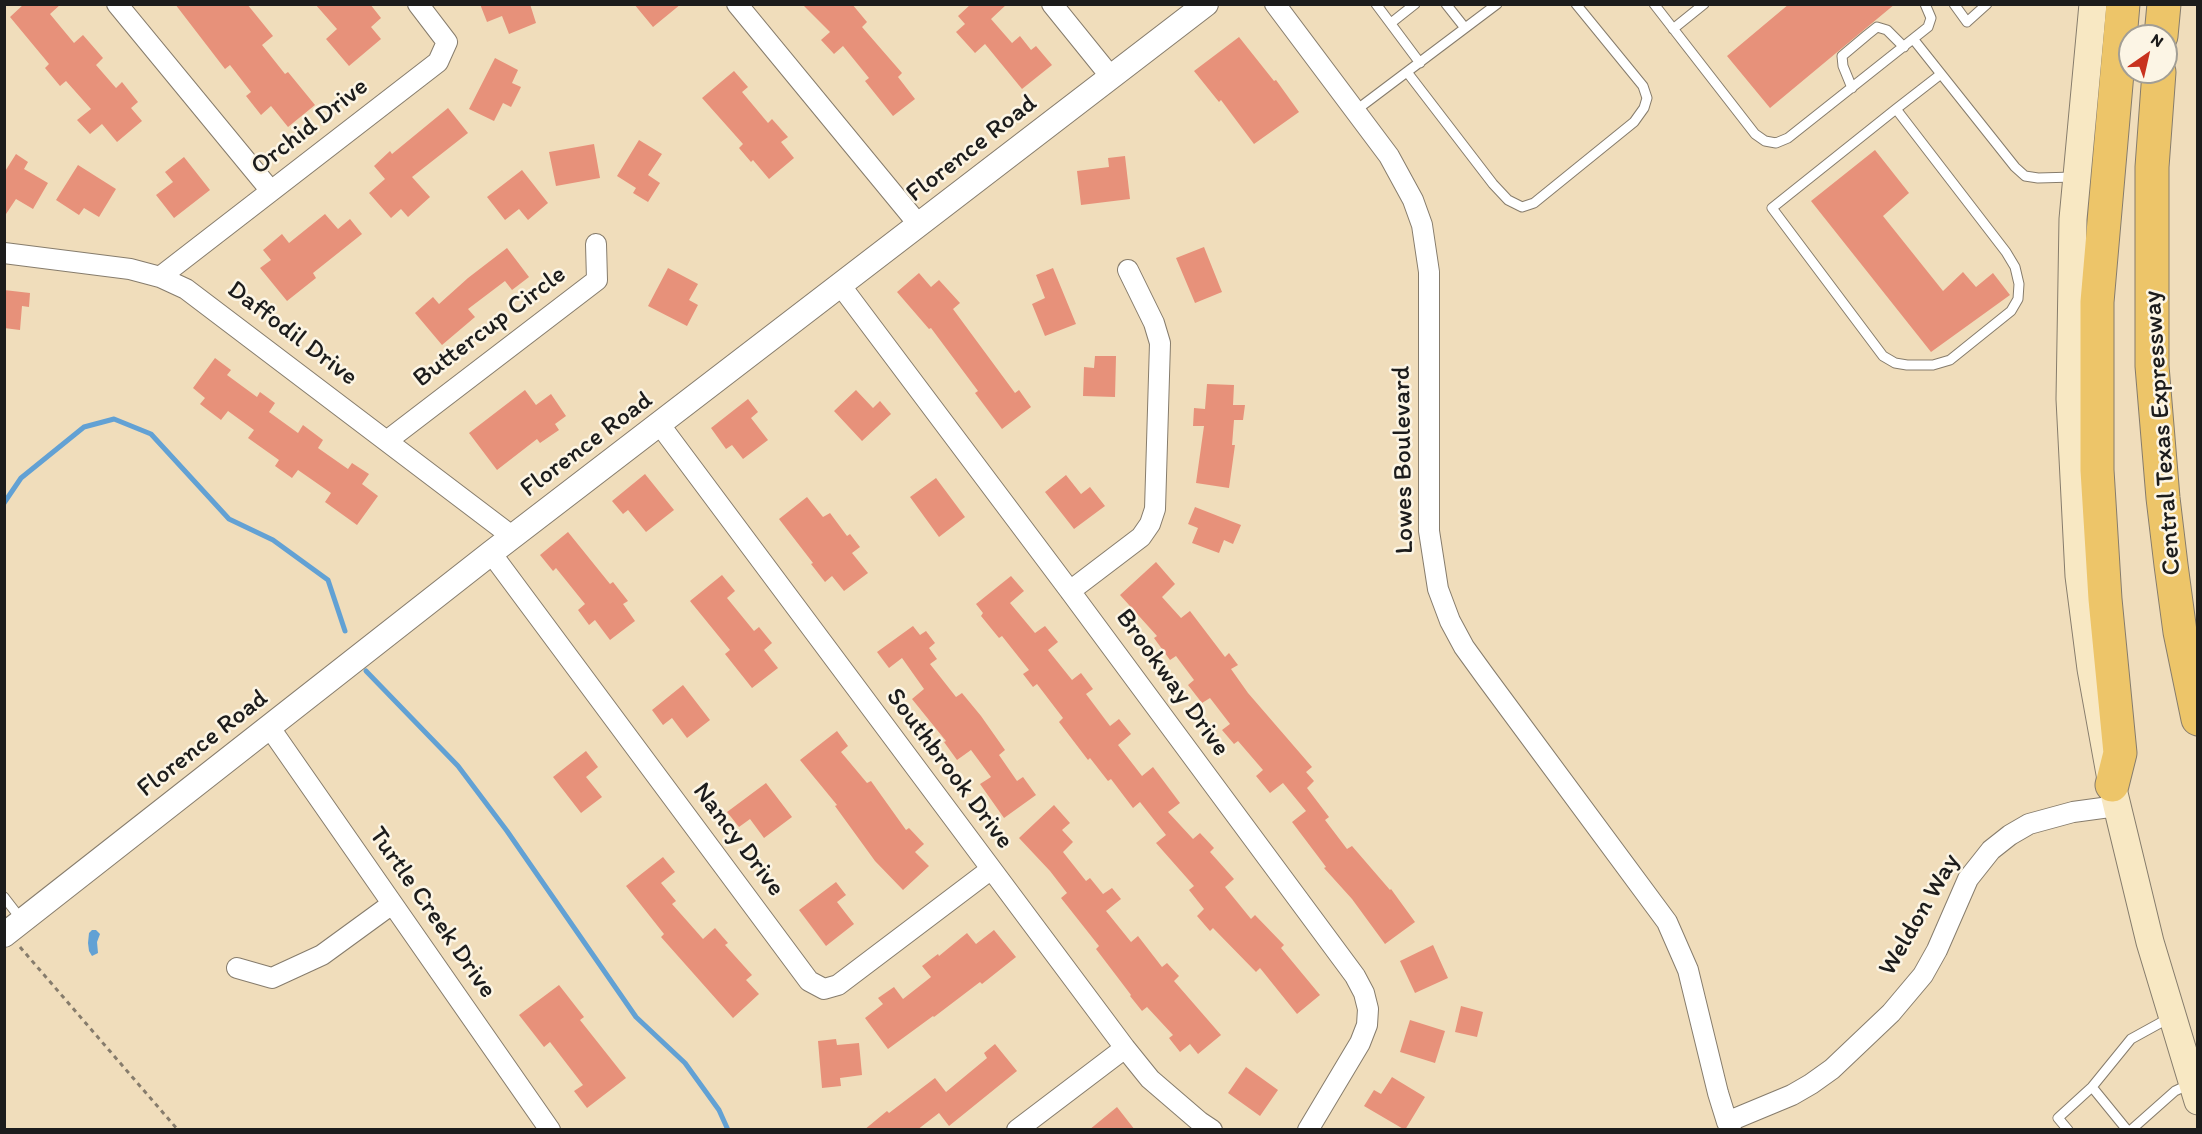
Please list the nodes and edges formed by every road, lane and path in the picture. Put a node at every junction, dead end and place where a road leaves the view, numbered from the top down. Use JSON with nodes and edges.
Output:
{"nodes":[{"id":1,"x":117,"y":4,"type":"edge"},
{"id":2,"x":418,"y":4,"type":"edge"},
{"id":3,"x":737,"y":4,"type":"edge"},
{"id":4,"x":1052,"y":4,"type":"edge"},
{"id":5,"x":1206,"y":4,"type":"edge"},
{"id":6,"x":1275,"y":4,"type":"edge"},
{"id":7,"x":1376,"y":4,"type":"edge"},
{"id":8,"x":1415,"y":4,"type":"edge"},
{"id":9,"x":1446,"y":4,"type":"edge"},
{"id":10,"x":1497,"y":4,"type":"edge"},
{"id":11,"x":1576,"y":4,"type":"edge"},
{"id":12,"x":1654,"y":4,"type":"edge"},
{"id":13,"x":1704,"y":4,"type":"edge"},
{"id":14,"x":1925,"y":4,"type":"edge"},
{"id":15,"x":1954,"y":4,"type":"edge"},
{"id":16,"x":1988,"y":4,"type":"edge"},
{"id":17,"x":2093,"y":4,"type":"edge"},
{"id":18,"x":2123,"y":4,"type":"edge"},
{"id":19,"x":2164,"y":4,"type":"edge"},
{"id":20,"x":1391,"y":23,"type":"junction"},
{"id":21,"x":2162,"y":24,"type":"edge"},
{"id":22,"x":1465,"y":28,"type":"junction"},
{"id":23,"x":1673,"y":29,"type":"junction"},
{"id":24,"x":1914,"y":40,"type":"junction"},
{"id":25,"x":1904,"y":47,"type":"junction"},
{"id":26,"x":1419,"y":63,"type":"junction"},
{"id":27,"x":1407,"y":72,"type":"junction"},
{"id":28,"x":1941,"y":74,"type":"junction"},
{"id":29,"x":1111,"y":77,"type":"junction"},
{"id":30,"x":2158,"y":84,"type":"edge"},
{"id":31,"x":1852,"y":88,"type":"junction"},
{"id":32,"x":1896,"y":110,"type":"junction"},
{"id":33,"x":1355,"y":111,"type":"junction"},
{"id":34,"x":2078,"y":177,"type":"junction"},
{"id":35,"x":271,"y":191,"type":"junction"},
{"id":36,"x":919,"y":225,"type":"junction"},
{"id":37,"x":596,"y":244,"type":"dead end"},
{"id":38,"x":4,"y":253,"type":"edge"},
{"id":39,"x":1128,"y":270,"type":"dead end"},
{"id":40,"x":160,"y":277,"type":"junction"},
{"id":41,"x":841,"y":286,"type":"junction"},
{"id":42,"x":660,"y":425,"type":"junction"},
{"id":43,"x":388,"y":440,"type":"junction"},
{"id":44,"x":513,"y":537,"type":"junction"},
{"id":45,"x":491,"y":553,"type":"junction"},
{"id":46,"x":1070,"y":591,"type":"junction"},
{"id":47,"x":2198,"y":719,"type":"edge"},
{"id":48,"x":270,"y":728,"type":"junction"},
{"id":49,"x":2114,"y":796,"type":"junction"},
{"id":50,"x":990,"y":870,"type":"junction"},
{"id":51,"x":4,"y":897,"type":"edge"},
{"id":52,"x":392,"y":904,"type":"junction"},
{"id":53,"x":12,"y":929,"type":"edge"},
{"id":54,"x":237,"y":968,"type":"dead end"},
{"id":55,"x":2172,"y":1016,"type":"junction"},
{"id":56,"x":1125,"y":1048,"type":"junction"},
{"id":57,"x":2092,"y":1087,"type":"junction"},
{"id":58,"x":2194,"y":1093,"type":"edge"},
{"id":59,"x":1729,"y":1126,"type":"edge"},
{"id":60,"x":178,"y":1130,"type":"edge"},
{"id":61,"x":550,"y":1130,"type":"edge"},
{"id":62,"x":1017,"y":1130,"type":"edge"},
{"id":63,"x":1212,"y":1130,"type":"edge"},
{"id":64,"x":1308,"y":1130,"type":"edge"},
{"id":65,"x":2068,"y":1130,"type":"edge"},
{"id":66,"x":2129,"y":1130,"type":"edge"}],
"edges":[{"from":1,"to":35,"type":"street"},
{"from":2,"to":35,"type":"street","name":"Orchid Drive"},
{"from":3,"to":36,"type":"street"},
{"from":4,"to":29,"type":"street"},
{"from":5,"to":29,"type":"street","name":"Florence Road"},
{"from":6,"to":33,"type":"street","name":"Lowes Boulevard"},
{"from":7,"to":20,"type":"lane"},
{"from":8,"to":20,"type":"lane"},
{"from":9,"to":22,"type":"lane"},
{"from":10,"to":22,"type":"lane"},
{"from":11,"to":27,"type":"lane"},
{"from":12,"to":23,"type":"lane"},
{"from":13,"to":23,"type":"lane"},
{"from":14,"to":24,"type":"lane"},
{"from":15,"to":16,"type":"lane"},
{"from":17,"to":34,"type":"main road"},
{"from":18,"to":49,"type":"highway"},
{"from":19,"to":21,"type":"highway"},
{"from":20,"to":26,"type":"lane"},
{"from":22,"to":26,"type":"lane"},
{"from":23,"to":31,"type":"lane"},
{"from":24,"to":25,"type":"lane"},
{"from":24,"to":28,"type":"lane"},
{"from":25,"to":31,"type":"lane"},
{"from":25,"to":31,"type":"lane"},
{"from":26,"to":27,"type":"lane"},
{"from":27,"to":33,"type":"lane"},
{"from":28,"to":32,"type":"lane"},
{"from":28,"to":34,"type":"lane"},
{"from":29,"to":36,"type":"street","name":"Florence Road"},
{"from":30,"to":47,"type":"highway","name":"Central Texas Expressway"},
{"from":32,"to":32,"type":"lane"},
{"from":33,"to":59,"type":"street","name":"Lowes Boulevard"},
{"from":34,"to":49,"type":"main road"},
{"from":35,"to":40,"type":"street","name":"Orchid Drive"},
{"from":36,"to":41,"type":"street","name":"Florence Road"},
{"from":37,"to":43,"type":"street","name":"Buttercup Circle"},
{"from":38,"to":40,"type":"street","name":"Daffodil Drive"},
{"from":39,"to":46,"type":"street"},
{"from":40,"to":43,"type":"street","name":"Daffodil Drive"},
{"from":41,"to":42,"type":"street","name":"Florence Road"},
{"from":41,"to":46,"type":"street","name":"Brookway Drive"},
{"from":42,"to":44,"type":"street","name":"Florence Road"},
{"from":42,"to":50,"type":"street","name":"Southbrook Drive"},
{"from":43,"to":44,"type":"street","name":"Daffodil Drive"},
{"from":44,"to":45,"type":"street","name":"Florence Road"},
{"from":45,"to":48,"type":"street","name":"Florence Road"},
{"from":45,"to":50,"type":"street","name":"Nancy Drive"},
{"from":46,"to":64,"type":"street","name":"Brookway Drive"},
{"from":48,"to":52,"type":"street","name":"Turtle Creek Drive"},
{"from":48,"to":53,"type":"street","name":"Florence Road"},
{"from":49,"to":55,"type":"main road"},
{"from":49,"to":59,"type":"street","name":"Weldon Way"},
{"from":50,"to":56,"type":"street","name":"Southbrook Drive"},
{"from":51,"to":53,"type":"lane"},
{"from":52,"to":54,"type":"street"},
{"from":52,"to":61,"type":"street","name":"Turtle Creek Drive"},
{"from":53,"to":60,"type":"path"},
{"from":55,"to":57,"type":"lane"},
{"from":55,"to":58,"type":"main road"},
{"from":56,"to":62,"type":"street"},
{"from":56,"to":63,"type":"street","name":"Southbrook Drive"},
{"from":57,"to":65,"type":"lane"},
{"from":57,"to":66,"type":"lane"},
{"from":58,"to":66,"type":"lane"}]}
